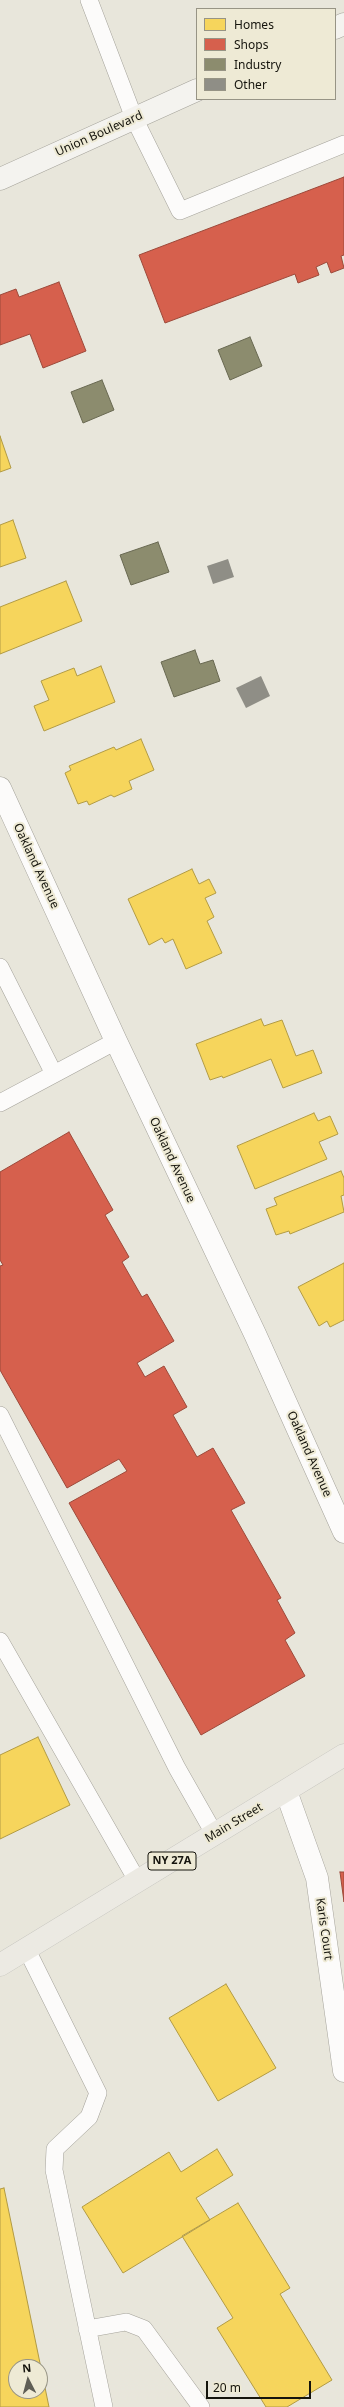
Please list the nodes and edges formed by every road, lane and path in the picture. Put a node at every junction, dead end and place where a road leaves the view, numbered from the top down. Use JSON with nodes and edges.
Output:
{"nodes":[{"id":1,"x":89,"y":0,"type":"edge"},
{"id":2,"x":196,"y":90,"type":"edge"},
{"id":3,"x":134,"y":118,"type":"junction"},
{"id":4,"x":344,"y":144,"type":"edge"},
{"id":5,"x":0,"y":178,"type":"edge"},
{"id":6,"x":0,"y":788,"type":"edge"},
{"id":7,"x":0,"y":967,"type":"edge"},
{"id":8,"x":116,"y":1041,"type":"junction"},
{"id":9,"x":54,"y":1074,"type":"junction"},
{"id":10,"x":0,"y":1103,"type":"edge"},
{"id":11,"x":0,"y":1415,"type":"edge"},
{"id":12,"x":344,"y":1532,"type":"edge"},
{"id":13,"x":0,"y":1641,"type":"edge"},
{"id":14,"x":344,"y":1756,"type":"edge"},
{"id":15,"x":286,"y":1791,"type":"junction"},
{"id":16,"x":215,"y":1835,"type":"junction"},
{"id":17,"x":138,"y":1882,"type":"junction"},
{"id":18,"x":27,"y":1950,"type":"junction"},
{"id":19,"x":0,"y":1966,"type":"edge"},
{"id":20,"x":344,"y":2071,"type":"edge"},
{"id":21,"x":87,"y":2329,"type":"junction"},
{"id":22,"x":104,"y":2407,"type":"edge"},
{"id":23,"x":201,"y":2407,"type":"edge"}],
"edges":[{"from":1,"to":3,"type":"lane"},
{"from":2,"to":3,"type":"main road","name":"Union Boulevard"},
{"from":3,"to":4,"type":"lane"},
{"from":3,"to":5,"type":"main road","name":"Union Boulevard"},
{"from":6,"to":8,"type":"street","name":"Oakland Avenue"},
{"from":7,"to":9,"type":"lane"},
{"from":8,"to":9,"type":"lane"},
{"from":8,"to":12,"type":"street","name":"Oakland Avenue"},
{"from":9,"to":10,"type":"lane"},
{"from":11,"to":16,"type":"lane"},
{"from":13,"to":17,"type":"lane"},
{"from":14,"to":15,"type":"main road","name":"Main Street","number":"NY 27A"},
{"from":15,"to":16,"type":"main road","name":"Main Street","number":"NY 27A"},
{"from":15,"to":20,"type":"street","name":"Karis Court"},
{"from":16,"to":17,"type":"main road","name":"Main Street","number":"NY 27A"},
{"from":17,"to":18,"type":"main road","name":"Main Street","number":"NY 27A"},
{"from":18,"to":19,"type":"main road","name":"Main Street","number":"NY 27A"},
{"from":18,"to":21,"type":"lane"},
{"from":21,"to":22,"type":"lane"},
{"from":21,"to":23,"type":"lane"}]}
